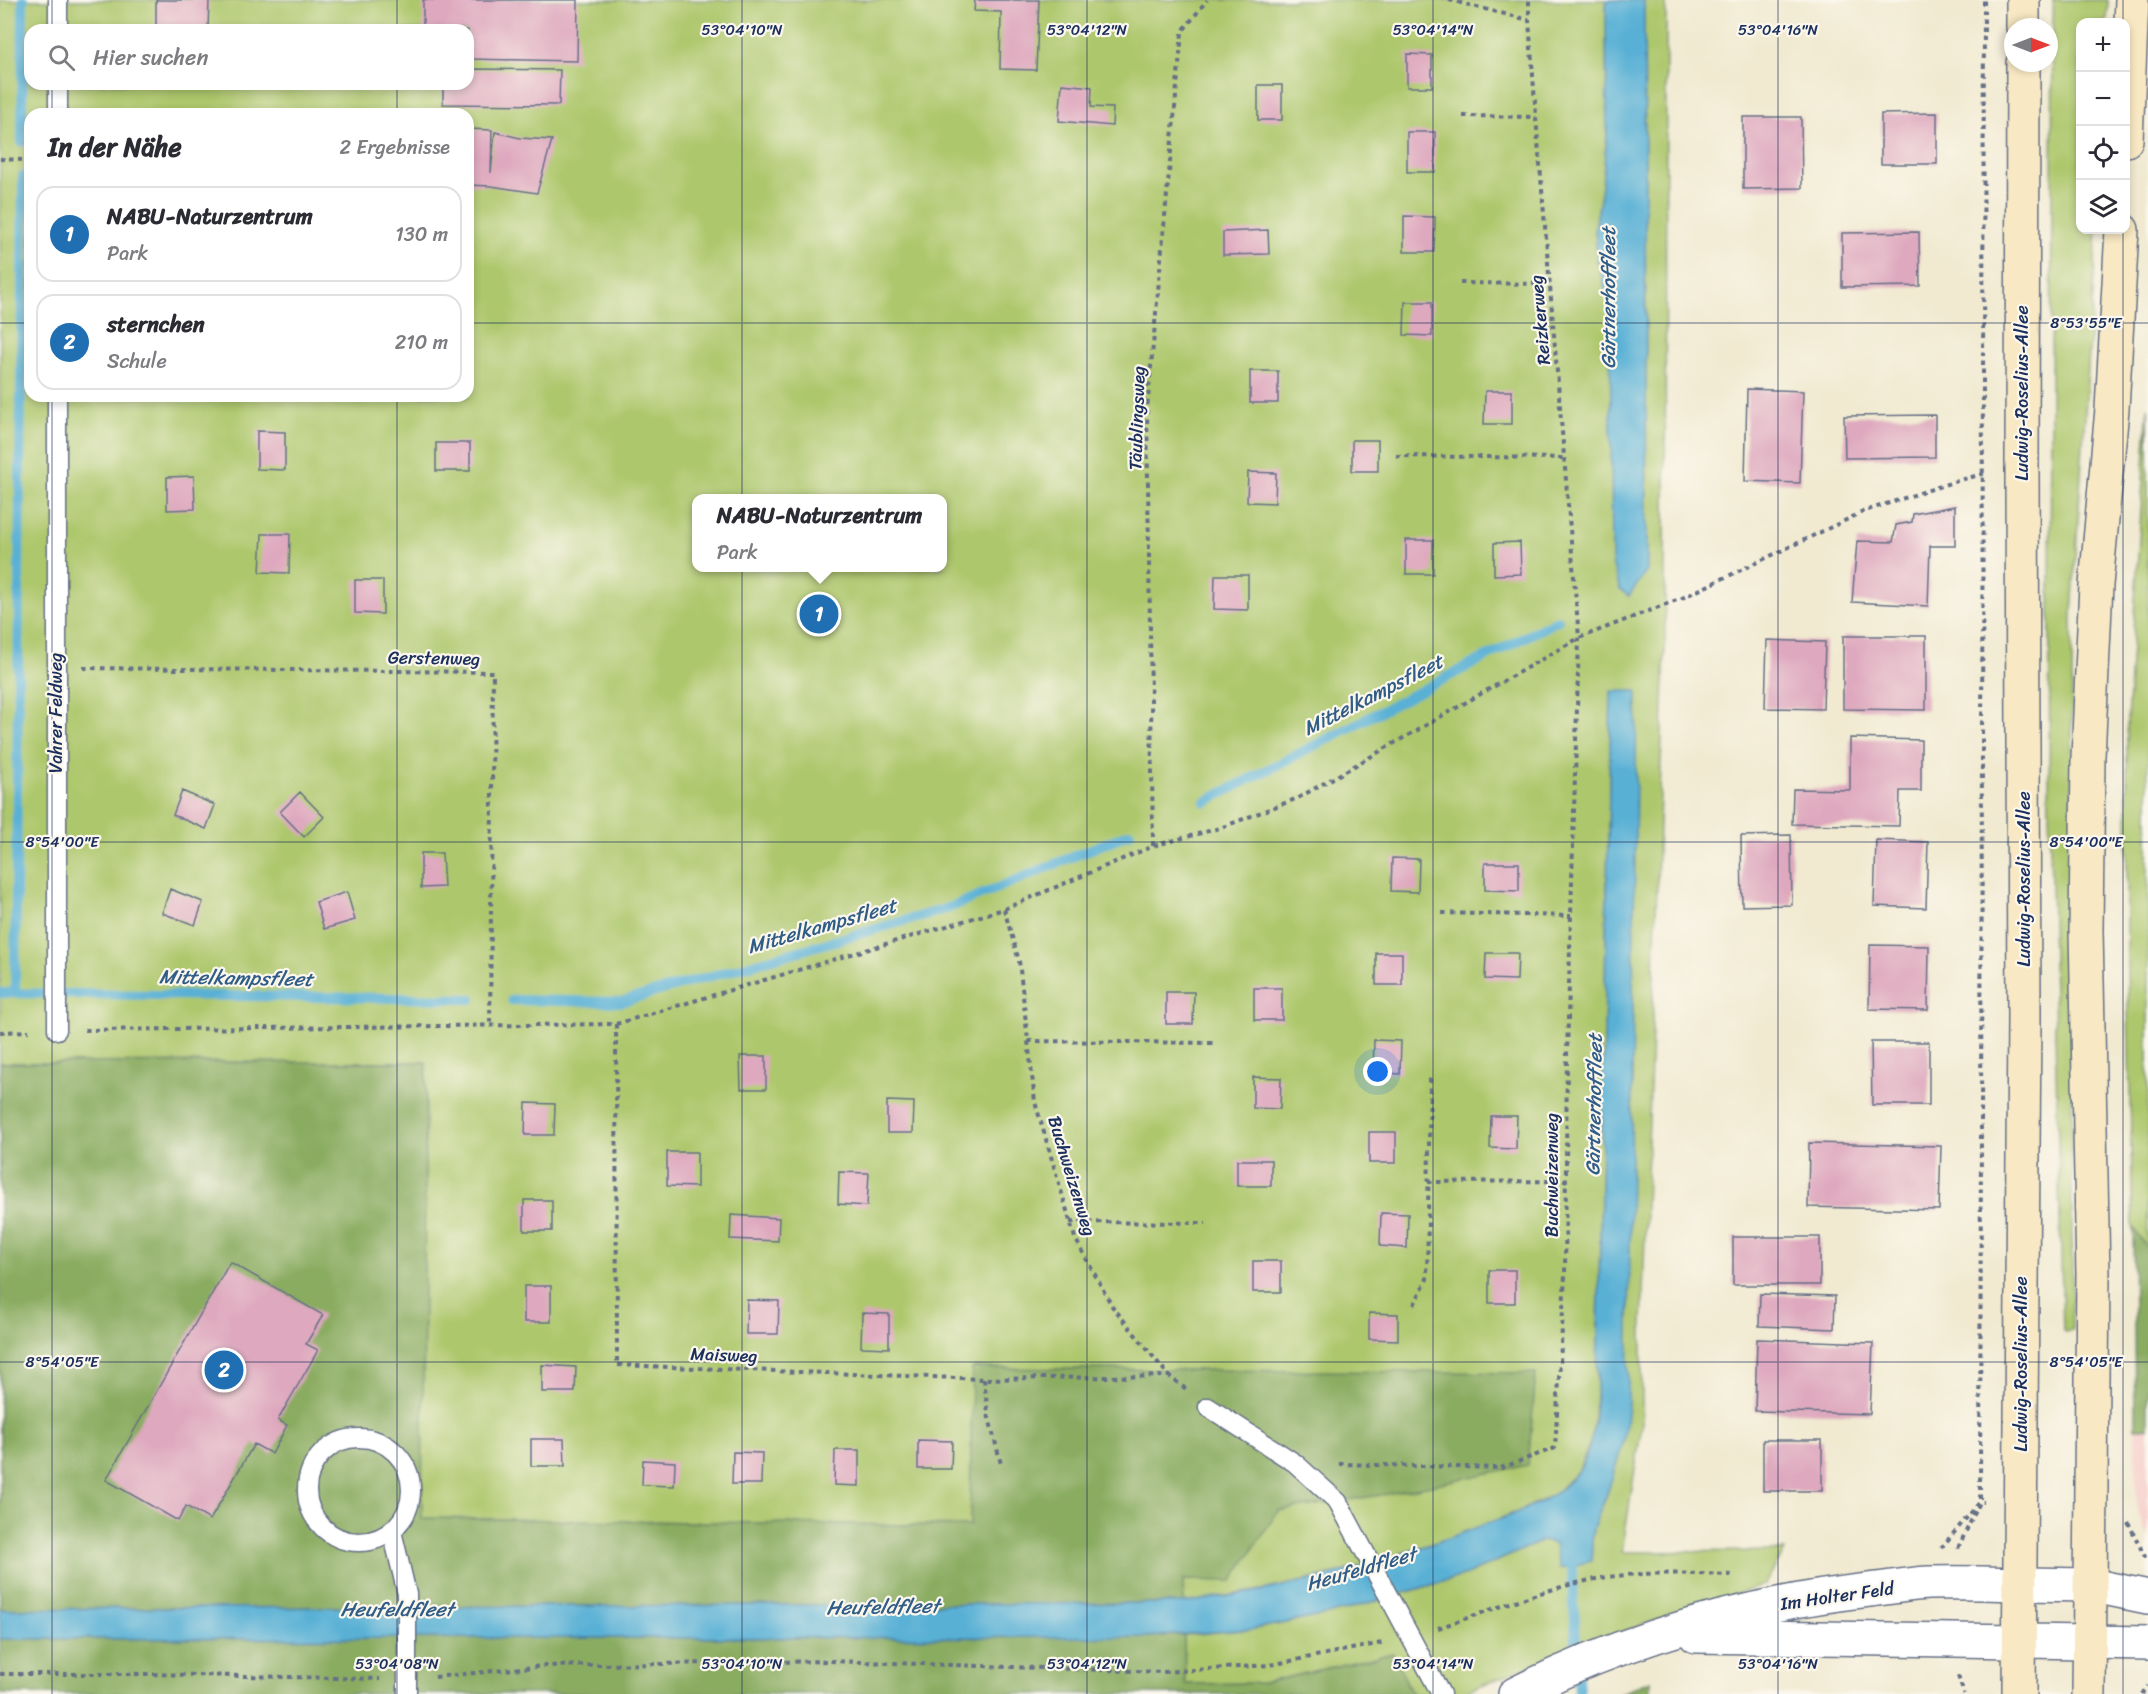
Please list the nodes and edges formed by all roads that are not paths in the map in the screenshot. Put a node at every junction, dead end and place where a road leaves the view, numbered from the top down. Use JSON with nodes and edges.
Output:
{"nodes":[{"id":1,"x":58,"y":0,"type":"edge"},
{"id":2,"x":2024,"y":0,"type":"edge"},
{"id":3,"x":2132,"y":0,"type":"edge"},
{"id":4,"x":2023,"y":18,"type":"edge"},
{"id":5,"x":58,"y":24,"type":"edge"},
{"id":6,"x":2023,"y":72,"type":"edge"},
{"id":7,"x":58,"y":90,"type":"edge"},
{"id":8,"x":58,"y":108,"type":"edge"},
{"id":9,"x":2127,"y":126,"type":"edge"},
{"id":10,"x":2122,"y":234,"type":"edge"},
{"id":11,"x":57,"y":402,"type":"edge"},
{"id":12,"x":57,"y":1030,"type":"road end"},
{"id":13,"x":1208,"y":1407,"type":"road end"},
{"id":14,"x":392,"y":1531,"type":"junction"},
{"id":15,"x":2019,"y":1584,"type":"junction"},
{"id":16,"x":2090,"y":1586,"type":"junction"},
{"id":17,"x":2148,"y":1597,"type":"edge"},
{"id":18,"x":1658,"y":1636,"type":"junction"},
{"id":19,"x":2019,"y":1641,"type":"junction"},
{"id":20,"x":2090,"y":1642,"type":"junction"},
{"id":21,"x":2148,"y":1643,"type":"edge"},
{"id":22,"x":407,"y":1687,"type":"edge"},
{"id":23,"x":1441,"y":1694,"type":"edge"},
{"id":24,"x":1515,"y":1694,"type":"edge"},
{"id":25,"x":2019,"y":1694,"type":"edge"},
{"id":26,"x":2089,"y":1694,"type":"edge"}],
"edges":[{"from":1,"to":5,"type":"lane"},
{"from":2,"to":4,"type":"main road"},
{"from":3,"to":9,"type":"main road"},
{"from":6,"to":15,"type":"main road","name":"Ludwig-Roselius-Allee"},
{"from":7,"to":8,"type":"lane"},
{"from":10,"to":16,"type":"main road"},
{"from":11,"to":12,"type":"lane","name":"Vahrer Feldweg"},
{"from":13,"to":23,"type":"lane"},
{"from":14,"to":14,"type":"lane"},
{"from":14,"to":22,"type":"lane"},
{"from":15,"to":16,"type":"street","name":"Im Holter Feld"},
{"from":15,"to":18,"type":"street","name":"Im Holter Feld"},
{"from":15,"to":19,"type":"main road","name":"Ludwig-Roselius-Allee"},
{"from":16,"to":17,"type":"street","name":"Im Holter Feld"},
{"from":16,"to":20,"type":"main road"},
{"from":18,"to":19,"type":"street","name":"Im Holter Feld"},
{"from":18,"to":24,"type":"street","name":"Im Holter Feld"},
{"from":19,"to":20,"type":"street","name":"Im Holter Feld"},
{"from":19,"to":25,"type":"main road","name":"Ludwig-Roselius-Allee"},
{"from":20,"to":21,"type":"street","name":"Im Holter Feld"},
{"from":20,"to":26,"type":"main road"}]}
